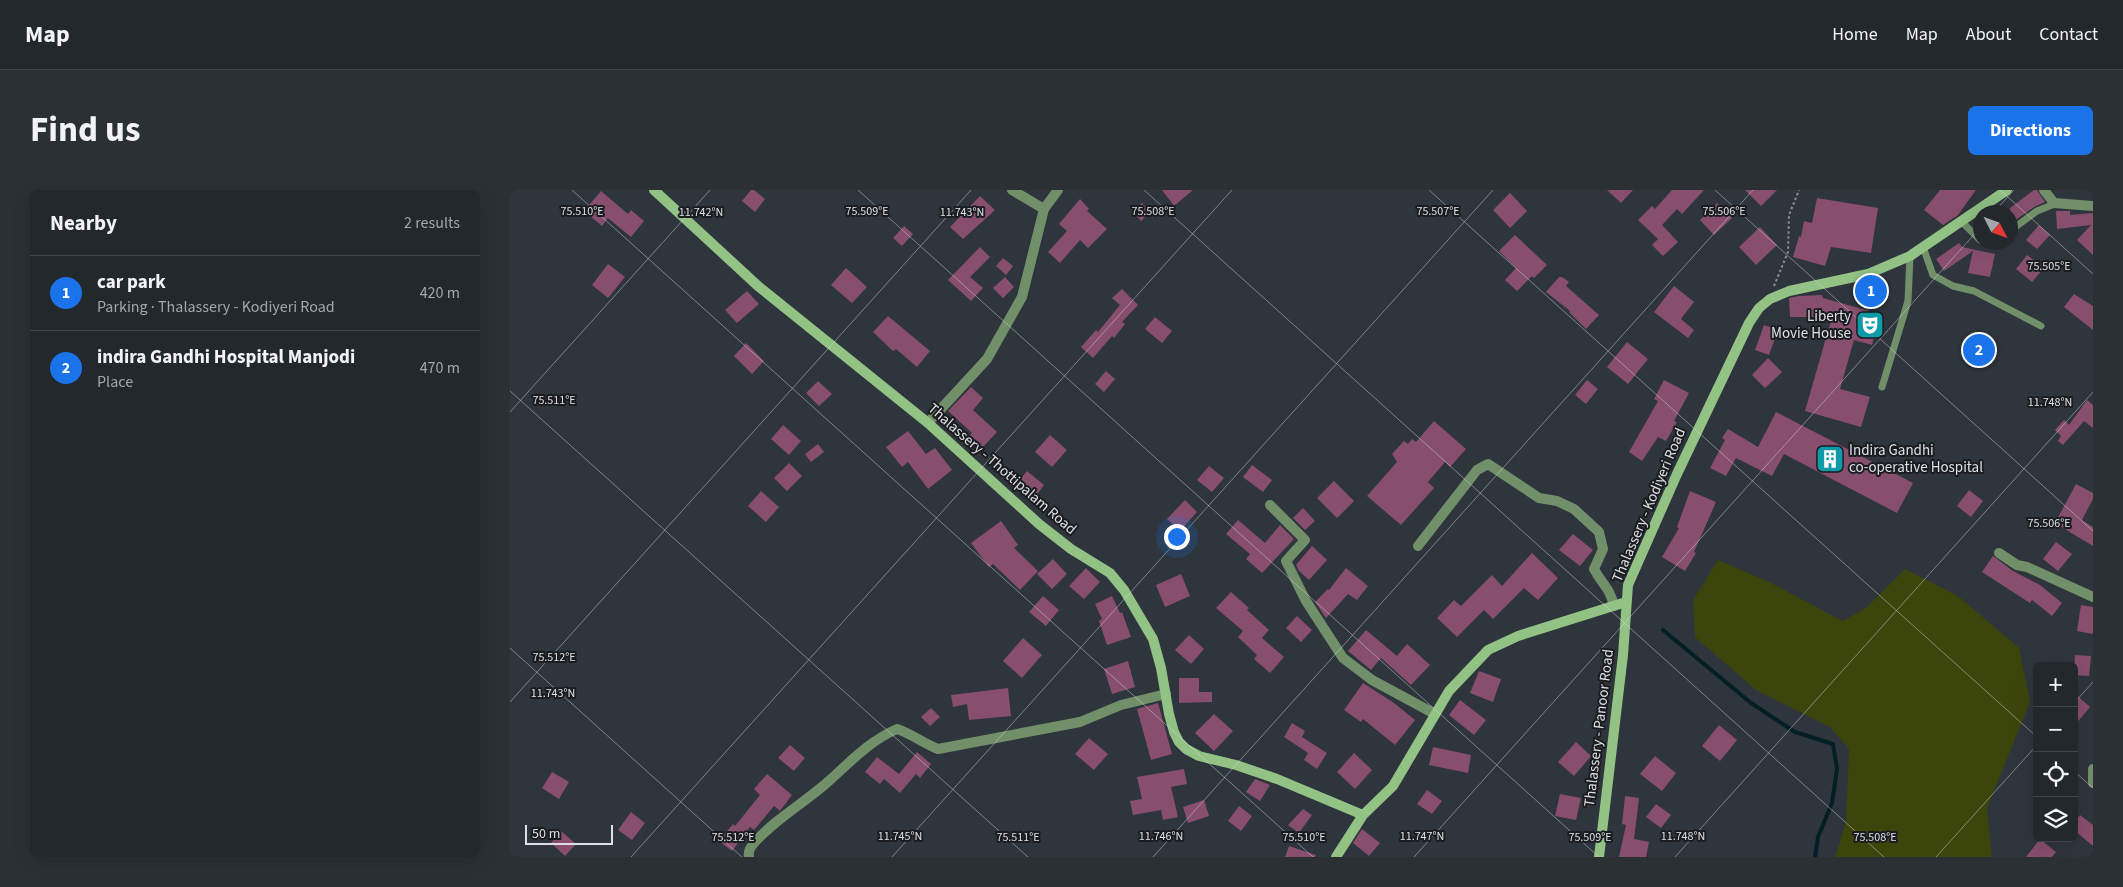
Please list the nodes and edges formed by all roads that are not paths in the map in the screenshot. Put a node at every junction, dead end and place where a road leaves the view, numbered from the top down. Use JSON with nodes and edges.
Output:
{"nodes":[{"id":1,"x":654,"y":190,"type":"edge"},
{"id":2,"x":1012,"y":190,"type":"edge"},
{"id":3,"x":1058,"y":190,"type":"edge"},
{"id":4,"x":2007,"y":190,"type":"edge"},
{"id":5,"x":2044,"y":190,"type":"edge"},
{"id":6,"x":2058,"y":203,"type":"junction"},
{"id":7,"x":2093,"y":206,"type":"edge"},
{"id":8,"x":1044,"y":209,"type":"junction"},
{"id":9,"x":1961,"y":221,"type":"junction"},
{"id":10,"x":2018,"y":225,"type":"edge"},
{"id":11,"x":1973,"y":233,"type":"edge"},
{"id":12,"x":1923,"y":247,"type":"junction"},
{"id":13,"x":1910,"y":256,"type":"junction"},
{"id":14,"x":2041,"y":326,"type":"dead end"},
{"id":15,"x":1882,"y":387,"type":"dead end"},
{"id":16,"x":928,"y":423,"type":"junction"},
{"id":17,"x":1270,"y":505,"type":"dead end"},
{"id":18,"x":1418,"y":546,"type":"dead end"},
{"id":19,"x":1999,"y":553,"type":"dead end"},
{"id":20,"x":2093,"y":597,"type":"edge"},
{"id":21,"x":1626,"y":602,"type":"junction"},
{"id":22,"x":1614,"y":606,"type":"junction"},
{"id":23,"x":1166,"y":694,"type":"junction"},
{"id":24,"x":1435,"y":714,"type":"junction"},
{"id":25,"x":2093,"y":769,"type":"edge"},
{"id":26,"x":2093,"y":783,"type":"edge"},
{"id":27,"x":1363,"y":815,"type":"junction"},
{"id":28,"x":749,"y":857,"type":"edge"},
{"id":29,"x":1336,"y":857,"type":"edge"},
{"id":30,"x":1599,"y":857,"type":"edge"}],
"edges":[{"from":1,"to":16,"type":"main road","name":"Thalassery - Thottipalam Road"},
{"from":2,"to":8,"type":"street"},
{"from":3,"to":8,"type":"street"},
{"from":4,"to":9,"type":"main road","name":"Thalassery - Kodiyeri Road"},
{"from":5,"to":6,"type":"street"},
{"from":6,"to":7,"type":"street"},
{"from":6,"to":10,"type":"lane"},
{"from":8,"to":16,"type":"street"},
{"from":9,"to":11,"type":"lane"},
{"from":9,"to":12,"type":"main road","name":"Thalassery - Kodiyeri Road"},
{"from":12,"to":13,"type":"main road","name":"Thalassery - Kodiyeri Road"},
{"from":12,"to":14,"type":"lane"},
{"from":13,"to":15,"type":"lane"},
{"from":13,"to":21,"type":"main road","name":"Thalassery - Kodiyeri Road"},
{"from":16,"to":23,"type":"main road","name":"Thalassery - Thottipalam Road"},
{"from":17,"to":24,"type":"street"},
{"from":18,"to":22,"type":"street"},
{"from":19,"to":20,"type":"street"},
{"from":21,"to":22,"type":"main road","name":"Thalassery - Kodiyeri Road"},
{"from":21,"to":30,"type":"main road","name":"Thalassery - Panoor Road"},
{"from":22,"to":24,"type":"main road","name":"Thalassery - Kodiyeri Road"},
{"from":23,"to":27,"type":"main road","name":"Thalassery - Thottipalam Road"},
{"from":23,"to":28,"type":"street"},
{"from":24,"to":27,"type":"main road","name":"Thalassery - Kodiyeri Road"},
{"from":25,"to":26,"type":"street"},
{"from":27,"to":29,"type":"main road","name":"Thalassery - Kodiyeri Road"}]}
